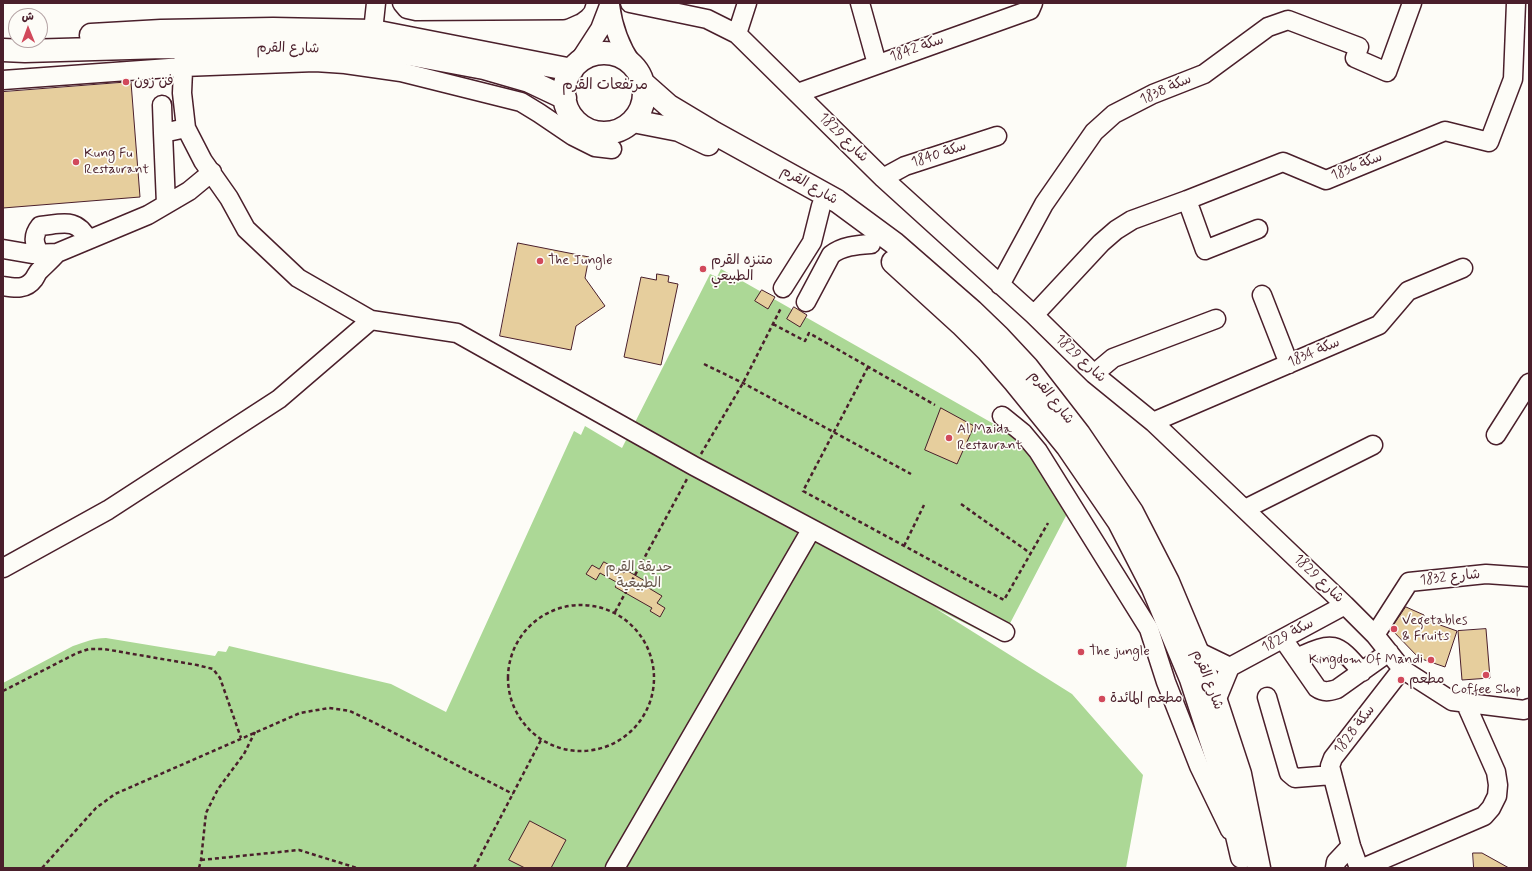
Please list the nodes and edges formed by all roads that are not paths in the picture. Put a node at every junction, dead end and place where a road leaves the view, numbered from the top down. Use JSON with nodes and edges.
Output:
{"nodes":[{"id":1,"x":376,"y":3,"type":"edge"},
{"id":2,"x":402,"y":3,"type":"edge"},
{"id":3,"x":576,"y":3,"type":"edge"},
{"id":4,"x":630,"y":3,"type":"edge"},
{"id":5,"x":747,"y":3,"type":"edge"},
{"id":6,"x":860,"y":3,"type":"edge"},
{"id":7,"x":1033,"y":3,"type":"edge"},
{"id":8,"x":1412,"y":3,"type":"edge"},
{"id":9,"x":1516,"y":3,"type":"edge"},
{"id":10,"x":610,"y":4,"type":"edge"},
{"id":11,"x":373,"y":31,"type":"junction"},
{"id":12,"x":737,"y":34,"type":"junction"},
{"id":13,"x":48,"y":38,"type":"edge"},
{"id":14,"x":3,"y":50,"type":"edge"},
{"id":15,"x":183,"y":57,"type":"junction"},
{"id":16,"x":632,"y":64,"type":"junction"},
{"id":17,"x":877,"y":64,"type":"junction"},
{"id":18,"x":575,"y":66,"type":"junction"},
{"id":19,"x":3,"y":80,"type":"edge"},
{"id":20,"x":643,"y":83,"type":"junction"},
{"id":21,"x":798,"y":93,"type":"junction"},
{"id":22,"x":565,"y":98,"type":"junction"},
{"id":23,"x":162,"y":105,"type":"dead end"},
{"id":24,"x":633,"y":121,"type":"junction"},
{"id":25,"x":186,"y":128,"type":"junction"},
{"id":26,"x":163,"y":133,"type":"junction"},
{"id":27,"x":997,"y":136,"type":"dead end"},
{"id":28,"x":612,"y":149,"type":"dead end"},
{"id":29,"x":212,"y":172,"type":"junction"},
{"id":30,"x":884,"y":178,"type":"junction"},
{"id":31,"x":1188,"y":200,"type":"junction"},
{"id":32,"x":166,"y":204,"type":"junction"},
{"id":33,"x":821,"y":206,"type":"junction"},
{"id":34,"x":1258,"y":229,"type":"dead end"},
{"id":35,"x":88,"y":240,"type":"junction"},
{"id":36,"x":871,"y":244,"type":"junction"},
{"id":37,"x":3,"y":249,"type":"edge"},
{"id":38,"x":42,"y":259,"type":"junction"},
{"id":39,"x":1463,"y":268,"type":"dead end"},
{"id":40,"x":1000,"y":285,"type":"junction"},
{"id":41,"x":3,"y":286,"type":"edge"},
{"id":42,"x":783,"y":288,"type":"dead end"},
{"id":43,"x":1262,"y":295,"type":"dead end"},
{"id":44,"x":806,"y":302,"type":"dead end"},
{"id":45,"x":1034,"y":315,"type":"junction"},
{"id":46,"x":1216,"y":319,"type":"dead end"},
{"id":47,"x":370,"y":320,"type":"junction"},
{"id":48,"x":1289,"y":364,"type":"junction"},
{"id":49,"x":1094,"y":374,"type":"junction"},
{"id":50,"x":1529,"y":383,"type":"edge"},
{"id":51,"x":1002,"y":416,"type":"dead end"},
{"id":52,"x":1153,"y":422,"type":"junction"},
{"id":53,"x":1496,"y":435,"type":"dead end"},
{"id":54,"x":1373,"y":445,"type":"dead end"},
{"id":55,"x":1244,"y":509,"type":"junction"},
{"id":56,"x":811,"y":530,"type":"junction"},
{"id":57,"x":3,"y":568,"type":"edge"},
{"id":58,"x":1529,"y":577,"type":"edge"},
{"id":59,"x":1345,"y":605,"type":"junction"},
{"id":60,"x":1005,"y":632,"type":"dead end"},
{"id":61,"x":1375,"y":635,"type":"junction"},
{"id":62,"x":1283,"y":638,"type":"junction"},
{"id":63,"x":1197,"y":651,"type":"junction"},
{"id":64,"x":1389,"y":652,"type":"junction"},
{"id":65,"x":1296,"y":658,"type":"junction"},
{"id":66,"x":1230,"y":667,"type":"junction"},
{"id":67,"x":1402,"y":669,"type":"junction"},
{"id":68,"x":1362,"y":672,"type":"junction"},
{"id":69,"x":1267,"y":697,"type":"dead end"},
{"id":70,"x":1216,"y":701,"type":"junction"},
{"id":71,"x":1466,"y":702,"type":"junction"},
{"id":72,"x":1529,"y":708,"type":"edge"},
{"id":73,"x":1332,"y":775,"type":"junction"},
{"id":74,"x":1351,"y":846,"type":"junction"},
{"id":75,"x":1243,"y":861,"type":"edge"},
{"id":76,"x":615,"y":868,"type":"edge"},
{"id":77,"x":1259,"y":868,"type":"edge"},
{"id":78,"x":1335,"y":868,"type":"edge"},
{"id":79,"x":1359,"y":868,"type":"edge"},
{"id":80,"x":1363,"y":868,"type":"edge"}],
"edges":[{"from":1,"to":11,"type":"street"},
{"from":2,"to":3,"type":"street"},
{"from":4,"to":12,"type":"street","name":"1829 شارع"},
{"from":5,"to":12,"type":"street"},
{"from":6,"to":17,"type":"street"},
{"from":7,"to":17,"type":"street","name":"سكة 1842"},
{"from":8,"to":40,"type":"street","name":"1838 سكة"},
{"from":9,"to":31,"type":"street","name":"سكة 1836"},
{"from":10,"to":16,"type":"street"},
{"from":10,"to":18,"type":"street"},
{"from":11,"to":13,"type":"main road","name":"شارع القرم"},
{"from":11,"to":18,"type":"main road","name":"شارع القرم"},
{"from":12,"to":21,"type":"street","name":"1829 شارع"},
{"from":14,"to":15,"type":"main road","name":"شارع القرم"},
{"from":15,"to":19,"type":"street"},
{"from":15,"to":22,"type":"main road","name":"شارع القرم"},
{"from":15,"to":25,"type":"street"},
{"from":15,"to":28,"type":"street"},
{"from":16,"to":18,"type":"main road"},
{"from":16,"to":20,"type":"main road"},
{"from":17,"to":21,"type":"street","name":"سكة 1842"},
{"from":18,"to":22,"type":"main road"},
{"from":20,"to":24,"type":"main road"},
{"from":20,"to":63,"type":"main road","name":"شارع القرم"},
{"from":21,"to":30,"type":"street","name":"1829 شارع"},
{"from":22,"to":24,"type":"main road"},
{"from":23,"to":26,"type":"street"},
{"from":24,"to":33,"type":"main road","name":"شارع القرم"},
{"from":25,"to":26,"type":"street"},
{"from":25,"to":29,"type":"street"},
{"from":26,"to":32,"type":"street"},
{"from":27,"to":30,"type":"street","name":"سكة 1840"},
{"from":29,"to":32,"type":"street"},
{"from":29,"to":47,"type":"street"},
{"from":30,"to":40,"type":"street","name":"1829 شارع"},
{"from":31,"to":34,"type":"street"},
{"from":31,"to":45,"type":"street","name":"سكة 1836"},
{"from":32,"to":35,"type":"street"},
{"from":33,"to":36,"type":"main road","name":"شارع القرم"},
{"from":33,"to":42,"type":"street"},
{"from":35,"to":38,"type":"street"},
{"from":35,"to":38,"type":"street"},
{"from":36,"to":44,"type":"street"},
{"from":36,"to":75,"type":"main road","name":"شارع القرم"},
{"from":37,"to":38,"type":"street"},
{"from":38,"to":41,"type":"street"},
{"from":39,"to":48,"type":"street","name":"سكة 1834"},
{"from":40,"to":45,"type":"street","name":"1829 شارع"},
{"from":43,"to":48,"type":"street"},
{"from":45,"to":49,"type":"street","name":"1829 شارع"},
{"from":46,"to":49,"type":"street"},
{"from":47,"to":56,"type":"street"},
{"from":47,"to":57,"type":"street"},
{"from":48,"to":52,"type":"street","name":"سكة 1834"},
{"from":49,"to":52,"type":"street","name":"1829 شارع"},
{"from":50,"to":53,"type":"street"},
{"from":51,"to":75,"type":"street"},
{"from":52,"to":55,"type":"street","name":"1829 شارع"},
{"from":54,"to":55,"type":"street"},
{"from":55,"to":59,"type":"street","name":"1829 شارع"},
{"from":56,"to":60,"type":"street"},
{"from":56,"to":76,"type":"street"},
{"from":58,"to":61,"type":"street","name":"1832 شارع"},
{"from":59,"to":61,"type":"street","name":"1829 شارع"},
{"from":59,"to":62,"type":"street","name":"سكة 1829"},
{"from":61,"to":64,"type":"street","name":"1829 شارع"},
{"from":62,"to":65,"type":"street"},
{"from":62,"to":66,"type":"street","name":"سكة 1829"},
{"from":63,"to":66,"type":"street"},
{"from":63,"to":70,"type":"main road","name":"شارع القرم"},
{"from":64,"to":67,"type":"street","name":"1829 شارع"},
{"from":64,"to":68,"type":"street"},
{"from":65,"to":68,"type":"street"},
{"from":65,"to":68,"type":"street"},
{"from":66,"to":70,"type":"street"},
{"from":67,"to":71,"type":"street","name":"1829 شارع"},
{"from":67,"to":73,"type":"street","name":"سكة 1828"},
{"from":69,"to":73,"type":"street"},
{"from":70,"to":77,"type":"main road","name":"شارع القرم"},
{"from":71,"to":72,"type":"street","name":"1829 شارع"},
{"from":71,"to":80,"type":"street"},
{"from":73,"to":74,"type":"street","name":"سكة 1828"},
{"from":74,"to":78,"type":"street"},
{"from":74,"to":79,"type":"street","name":"سكة 1828"}]}
